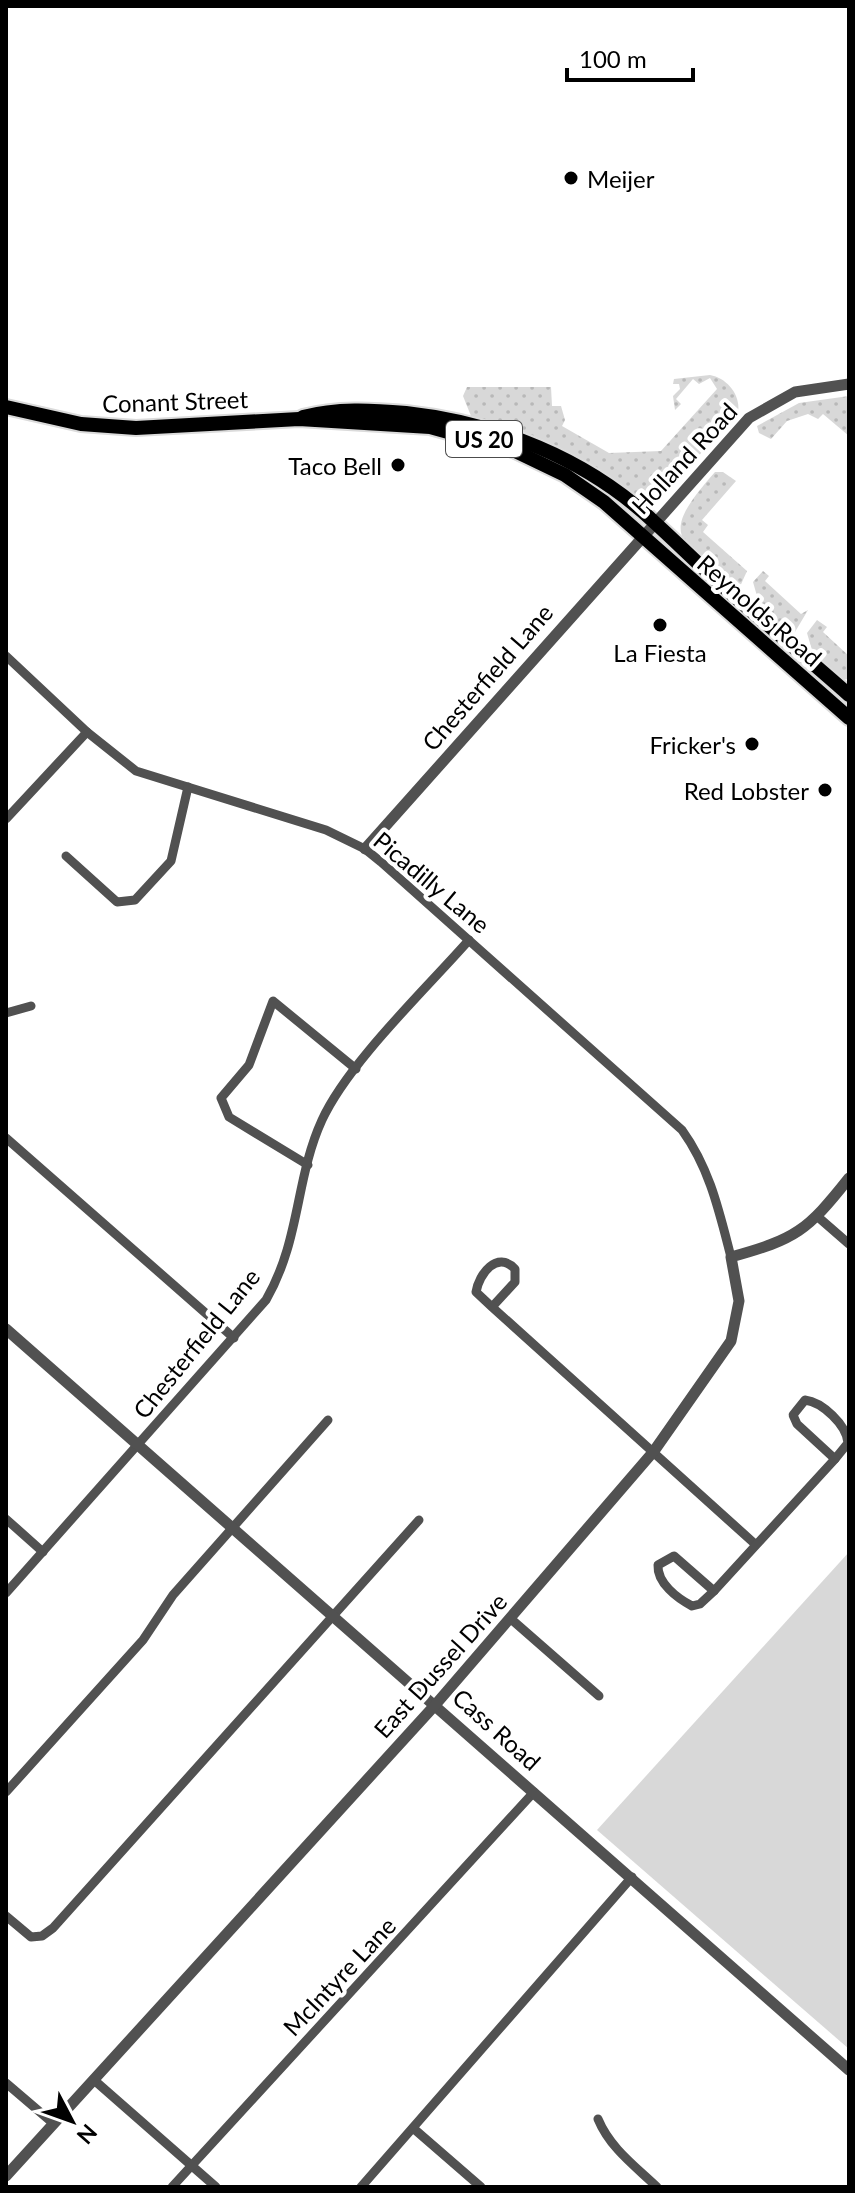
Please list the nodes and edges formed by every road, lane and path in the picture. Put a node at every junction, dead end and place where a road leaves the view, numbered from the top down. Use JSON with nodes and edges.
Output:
{"nodes":[{"id":1,"x":849,"y":384,"type":"edge"},
{"id":2,"x":6,"y":407,"type":"edge"},
{"id":3,"x":299,"y":419,"type":"junction"},
{"id":4,"x":654,"y":521,"type":"junction"},
{"id":5,"x":642,"y":535,"type":"junction"},
{"id":6,"x":6,"y":656,"type":"edge"},
{"id":7,"x":849,"y":695,"type":"edge"},
{"id":8,"x":849,"y":718,"type":"edge"},
{"id":9,"x":87,"y":732,"type":"junction"},
{"id":10,"x":188,"y":787,"type":"junction"},
{"id":11,"x":6,"y":819,"type":"edge"},
{"id":12,"x":365,"y":849,"type":"junction"},
{"id":13,"x":66,"y":856,"type":"dead end"},
{"id":14,"x":469,"y":940,"type":"junction"},
{"id":15,"x":31,"y":1006,"type":"dead end"},
{"id":16,"x":6,"y":1013,"type":"edge"},
{"id":17,"x":356,"y":1069,"type":"junction"},
{"id":18,"x":6,"y":1138,"type":"edge"},
{"id":19,"x":308,"y":1165,"type":"junction"},
{"id":20,"x":849,"y":1178,"type":"edge"},
{"id":21,"x":818,"y":1217,"type":"junction"},
{"id":22,"x":849,"y":1244,"type":"edge"},
{"id":23,"x":731,"y":1257,"type":"junction"},
{"id":24,"x":492,"y":1307,"type":"junction"},
{"id":25,"x":6,"y":1329,"type":"edge"},
{"id":26,"x":234,"y":1338,"type":"junction"},
{"id":27,"x":328,"y":1420,"type":"dead end"},
{"id":28,"x":139,"y":1446,"type":"junction"},
{"id":29,"x":654,"y":1451,"type":"junction"},
{"id":30,"x":835,"y":1459,"type":"junction"},
{"id":31,"x":6,"y":1519,"type":"edge"},
{"id":32,"x":419,"y":1520,"type":"dead end"},
{"id":33,"x":233,"y":1529,"type":"junction"},
{"id":34,"x":755,"y":1544,"type":"junction"},
{"id":35,"x":43,"y":1552,"type":"junction"},
{"id":36,"x":714,"y":1591,"type":"junction"},
{"id":37,"x":6,"y":1593,"type":"edge"},
{"id":38,"x":333,"y":1617,"type":"junction"},
{"id":39,"x":511,"y":1619,"type":"junction"},
{"id":40,"x":599,"y":1696,"type":"dead end"},
{"id":41,"x":436,"y":1704,"type":"junction"},
{"id":42,"x":6,"y":1792,"type":"edge"},
{"id":43,"x":534,"y":1792,"type":"junction"},
{"id":44,"x":632,"y":1877,"type":"junction"},
{"id":45,"x":6,"y":1916,"type":"edge"},
{"id":46,"x":849,"y":2070,"type":"edge"},
{"id":47,"x":94,"y":2080,"type":"junction"},
{"id":48,"x":6,"y":2083,"type":"edge"},
{"id":49,"x":598,"y":2119,"type":"dead end"},
{"id":50,"x":54,"y":2124,"type":"junction"},
{"id":51,"x":413,"y":2128,"type":"junction"},
{"id":52,"x":192,"y":2166,"type":"junction"},
{"id":53,"x":6,"y":2176,"type":"edge"},
{"id":54,"x":172,"y":2187,"type":"edge"},
{"id":55,"x":216,"y":2187,"type":"edge"},
{"id":56,"x":361,"y":2187,"type":"edge"},
{"id":57,"x":481,"y":2187,"type":"edge"},
{"id":58,"x":657,"y":2187,"type":"edge"}],
"edges":[{"from":1,"to":4,"type":"street","name":"Holland Road"},
{"from":2,"to":3,"type":"main road","name":"Conant Street","number":"US 20"},
{"from":3,"to":4,"type":"main road","name":"Conant Street","number":"US 20"},
{"from":3,"to":5,"type":"main road","name":"Conant Street","number":"US 20"},
{"from":4,"to":5,"type":"street","name":"Holland Road"},
{"from":4,"to":7,"type":"main road","name":"Reynolds Road","number":"US 20"},
{"from":5,"to":8,"type":"main road","name":"Reynolds Road","number":"US 20"},
{"from":5,"to":12,"type":"street","name":"Chesterfield Lane"},
{"from":6,"to":9,"type":"street","name":"Picadilly Lane"},
{"from":9,"to":10,"type":"street","name":"Picadilly Lane"},
{"from":9,"to":11,"type":"street"},
{"from":10,"to":12,"type":"street","name":"Picadilly Lane"},
{"from":10,"to":13,"type":"street"},
{"from":12,"to":14,"type":"street","name":"Picadilly Lane"},
{"from":14,"to":17,"type":"street","name":"Chesterfield Lane"},
{"from":14,"to":23,"type":"street","name":"Picadilly Lane"},
{"from":15,"to":16,"type":"street"},
{"from":17,"to":19,"type":"street","name":"Chesterfield Lane"},
{"from":17,"to":19,"type":"street"},
{"from":18,"to":26,"type":"street"},
{"from":19,"to":26,"type":"street","name":"Chesterfield Lane"},
{"from":20,"to":21,"type":"street"},
{"from":21,"to":22,"type":"street"},
{"from":21,"to":23,"type":"street"},
{"from":23,"to":29,"type":"street","name":"East Dussel Drive"},
{"from":24,"to":24,"type":"street"},
{"from":24,"to":29,"type":"street"},
{"from":25,"to":28,"type":"street","name":"Cass Road"},
{"from":26,"to":28,"type":"street","name":"Chesterfield Lane"},
{"from":27,"to":33,"type":"street"},
{"from":28,"to":33,"type":"street","name":"Cass Road"},
{"from":28,"to":35,"type":"street","name":"Chesterfield Lane"},
{"from":29,"to":34,"type":"street"},
{"from":29,"to":39,"type":"street","name":"East Dussel Drive"},
{"from":30,"to":30,"type":"street"},
{"from":30,"to":34,"type":"street"},
{"from":31,"to":35,"type":"street"},
{"from":32,"to":38,"type":"street"},
{"from":33,"to":38,"type":"street","name":"Cass Road"},
{"from":33,"to":42,"type":"street"},
{"from":34,"to":36,"type":"street"},
{"from":35,"to":37,"type":"street","name":"Chesterfield Lane"},
{"from":36,"to":36,"type":"street"},
{"from":38,"to":41,"type":"street","name":"Cass Road"},
{"from":38,"to":45,"type":"street"},
{"from":39,"to":40,"type":"street"},
{"from":39,"to":41,"type":"street","name":"East Dussel Drive"},
{"from":41,"to":43,"type":"street","name":"Cass Road"},
{"from":41,"to":47,"type":"street","name":"East Dussel Drive"},
{"from":43,"to":44,"type":"street","name":"Cass Road"},
{"from":43,"to":52,"type":"street","name":"McIntyre Lane"},
{"from":44,"to":46,"type":"street","name":"Cass Road"},
{"from":44,"to":51,"type":"street"},
{"from":47,"to":50,"type":"street","name":"East Dussel Drive"},
{"from":47,"to":52,"type":"street"},
{"from":48,"to":50,"type":"street"},
{"from":49,"to":58,"type":"street"},
{"from":50,"to":53,"type":"street","name":"East Dussel Drive"},
{"from":51,"to":56,"type":"street"},
{"from":51,"to":57,"type":"street"},
{"from":52,"to":54,"type":"street","name":"McIntyre Lane"},
{"from":52,"to":55,"type":"street"}]}
